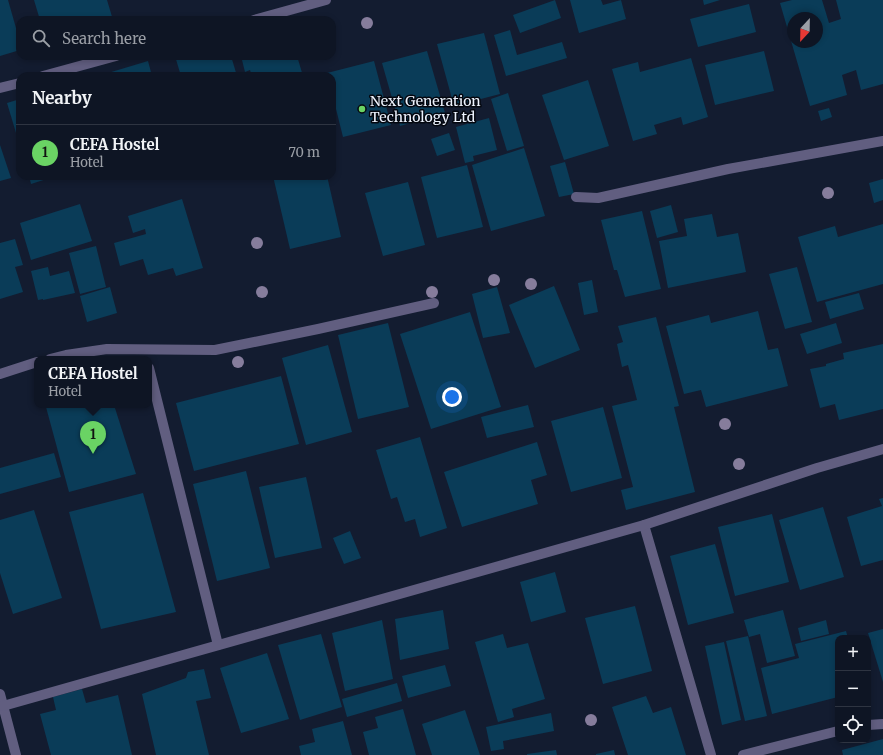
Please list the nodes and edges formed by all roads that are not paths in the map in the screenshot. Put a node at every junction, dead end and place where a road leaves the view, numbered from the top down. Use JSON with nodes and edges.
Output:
{"nodes":[{"id":1,"x":326,"y":0,"type":"edge"},
{"id":2,"x":268,"y":16,"type":"edge"},
{"id":3,"x":101,"y":60,"type":"edge"},
{"id":4,"x":58,"y":72,"type":"edge"},
{"id":5,"x":16,"y":84,"type":"edge"},
{"id":6,"x":0,"y":88,"type":"edge"},
{"id":7,"x":883,"y":140,"type":"edge"},
{"id":8,"x":576,"y":197,"type":"dead end"},
{"id":9,"x":434,"y":303,"type":"dead end"},
{"id":10,"x":146,"y":354,"type":"edge"},
{"id":11,"x":62,"y":356,"type":"edge"},
{"id":12,"x":34,"y":363,"type":"edge"},
{"id":13,"x":0,"y":374,"type":"edge"},
{"id":14,"x":152,"y":380,"type":"edge"},
{"id":15,"x":883,"y":449,"type":"edge"},
{"id":16,"x":644,"y":525,"type":"junction"},
{"id":17,"x":218,"y":645,"type":"junction"},
{"id":18,"x":0,"y":694,"type":"edge"},
{"id":19,"x":3,"y":706,"type":"junction"},
{"id":20,"x":883,"y":724,"type":"edge"},
{"id":21,"x":871,"y":725,"type":"edge"},
{"id":22,"x":835,"y":732,"type":"edge"},
{"id":23,"x":16,"y":755,"type":"edge"},
{"id":24,"x":711,"y":755,"type":"edge"},
{"id":25,"x":744,"y":755,"type":"edge"}],
"edges":[{"from":1,"to":2,"type":"street"},
{"from":3,"to":4,"type":"street"},
{"from":5,"to":6,"type":"street"},
{"from":7,"to":8,"type":"street"},
{"from":9,"to":10,"type":"street"},
{"from":10,"to":11,"type":"street"},
{"from":12,"to":13,"type":"street"},
{"from":14,"to":17,"type":"street"},
{"from":15,"to":16,"type":"street"},
{"from":16,"to":17,"type":"street"},
{"from":16,"to":24,"type":"street"},
{"from":17,"to":19,"type":"street"},
{"from":18,"to":19,"type":"street"},
{"from":19,"to":23,"type":"street"},
{"from":20,"to":21,"type":"street"},
{"from":22,"to":25,"type":"street"}]}
